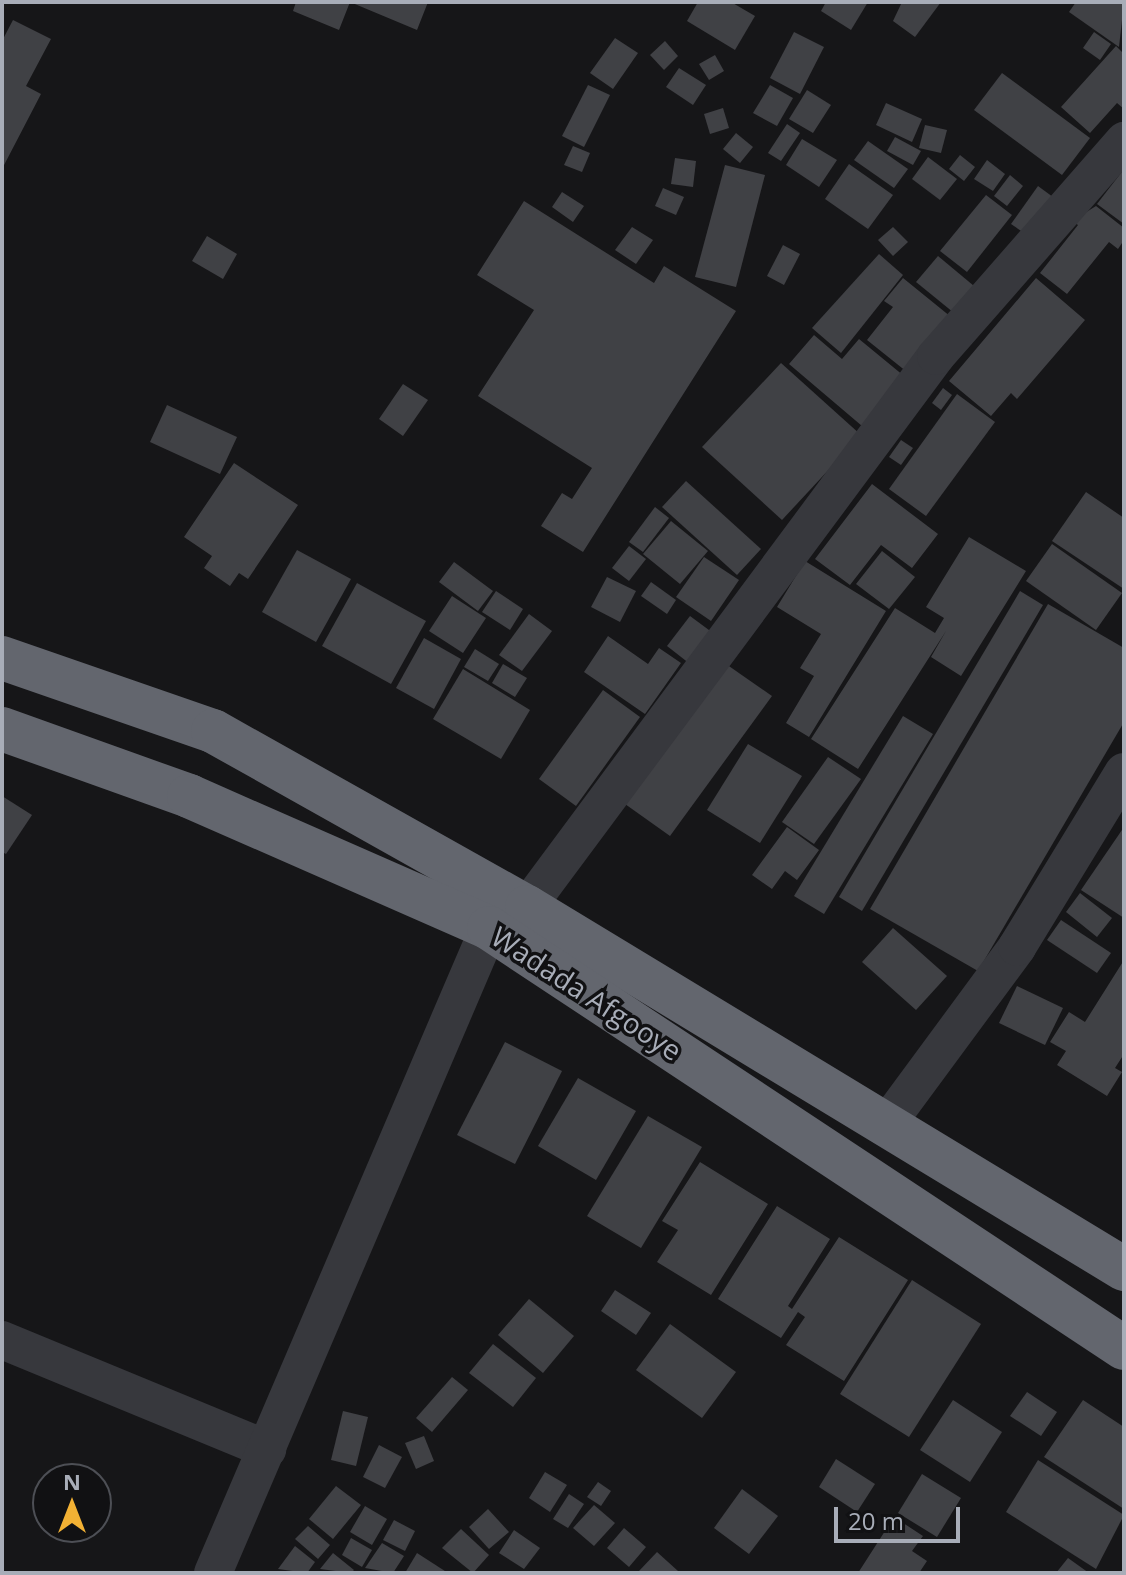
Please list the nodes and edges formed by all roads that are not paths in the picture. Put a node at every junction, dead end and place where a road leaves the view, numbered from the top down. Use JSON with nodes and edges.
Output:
{"nodes":[{"id":1,"x":1124,"y":141,"type":"edge"},
{"id":2,"x":2,"y":658,"type":"edge"},
{"id":3,"x":2,"y":729,"type":"edge"},
{"id":4,"x":1124,"y":772,"type":"edge"},
{"id":5,"x":527,"y":907,"type":"junction"},
{"id":6,"x":489,"y":928,"type":"junction"},
{"id":7,"x":886,"y":1125,"type":"junction"},
{"id":8,"x":1124,"y":1269,"type":"edge"},
{"id":9,"x":2,"y":1340,"type":"edge"},
{"id":10,"x":1124,"y":1348,"type":"edge"},
{"id":11,"x":267,"y":1449,"type":"junction"},
{"id":12,"x":213,"y":1573,"type":"edge"}],
"edges":[{"from":1,"to":5,"type":"street"},
{"from":2,"to":5,"type":"highway","name":"Wadada Afgooye"},
{"from":3,"to":6,"type":"highway","name":"Wadada Afgooye"},
{"from":4,"to":7,"type":"street"},
{"from":5,"to":7,"type":"highway","name":"Wadada Afgooye"},
{"from":6,"to":10,"type":"highway","name":"Wadada Afgooye"},
{"from":6,"to":11,"type":"street"},
{"from":7,"to":8,"type":"highway","name":"Wadada Afgooye"},
{"from":9,"to":11,"type":"street"},
{"from":11,"to":12,"type":"street"}]}
